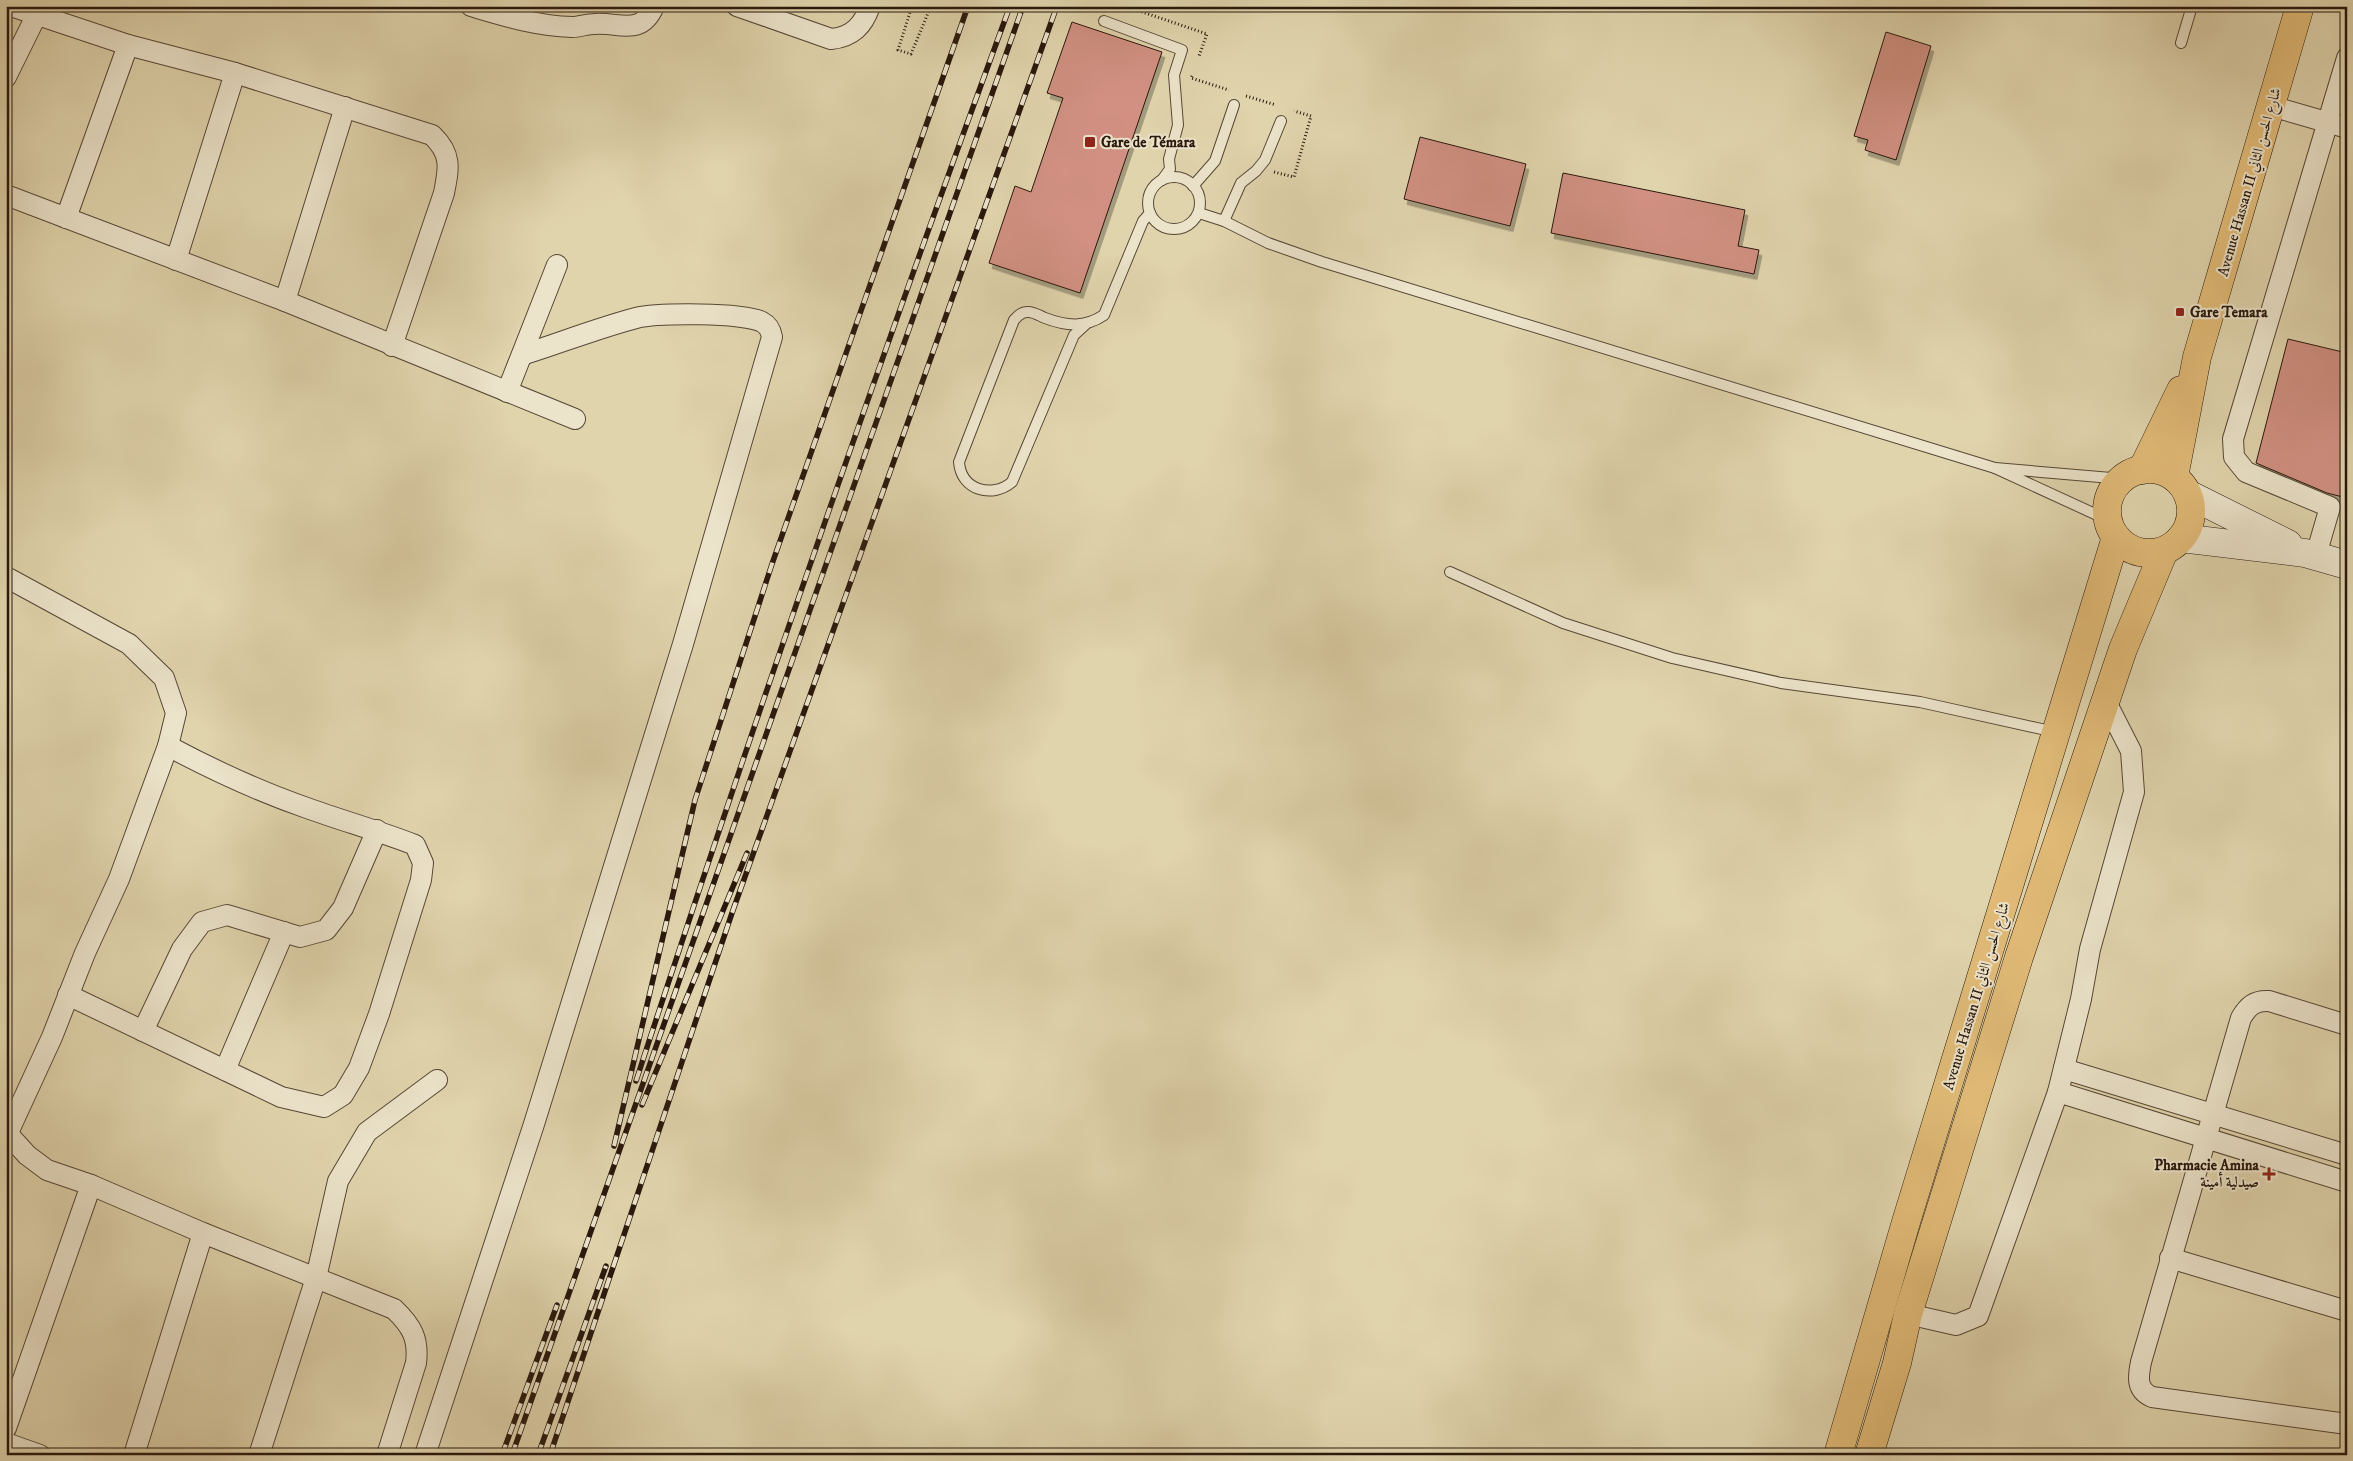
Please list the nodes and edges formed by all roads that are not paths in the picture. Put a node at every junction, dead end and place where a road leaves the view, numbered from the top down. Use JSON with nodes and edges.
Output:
{"nodes":[{"id":1,"x":10,"y":6,"type":"edge"},
{"id":2,"x":471,"y":6,"type":"edge"},
{"id":3,"x":654,"y":6,"type":"edge"},
{"id":4,"x":737,"y":6,"type":"edge"},
{"id":5,"x":870,"y":6,"type":"edge"},
{"id":6,"x":2192,"y":6,"type":"edge"},
{"id":7,"x":2300,"y":6,"type":"edge"},
{"id":8,"x":39,"y":10,"type":"edge"},
{"id":9,"x":1104,"y":21,"type":"dead end"},
{"id":10,"x":2181,"y":43,"type":"dead end"},
{"id":11,"x":128,"y":45,"type":"junction"},
{"id":12,"x":2347,"y":58,"type":"edge"},
{"id":13,"x":235,"y":73,"type":"junction"},
{"id":14,"x":6,"y":77,"type":"edge"},
{"id":15,"x":1234,"y":106,"type":"dead end"},
{"id":16,"x":2271,"y":106,"type":"junction"},
{"id":17,"x":345,"y":107,"type":"junction"},
{"id":18,"x":1281,"y":121,"type":"dead end"},
{"id":19,"x":2327,"y":122,"type":"junction"},
{"id":20,"x":2347,"y":128,"type":"edge"},
{"id":21,"x":1162,"y":180,"type":"junction"},
{"id":22,"x":1193,"y":186,"type":"junction"},
{"id":23,"x":6,"y":195,"type":"edge"},
{"id":24,"x":1150,"y":213,"type":"junction"},
{"id":25,"x":1199,"y":213,"type":"junction"},
{"id":26,"x":66,"y":218,"type":"junction"},
{"id":27,"x":1224,"y":221,"type":"junction"},
{"id":28,"x":176,"y":260,"type":"junction"},
{"id":29,"x":557,"y":266,"type":"dead end"},
{"id":30,"x":285,"y":301,"type":"junction"},
{"id":31,"x":1086,"y":324,"type":"junction"},
{"id":32,"x":392,"y":346,"type":"junction"},
{"id":33,"x":522,"y":355,"type":"junction"},
{"id":34,"x":2197,"y":357,"type":"junction"},
{"id":35,"x":507,"y":392,"type":"junction"},
{"id":36,"x":575,"y":419,"type":"dead end"},
{"id":37,"x":1995,"y":468,"type":"junction"},
{"id":38,"x":2132,"y":474,"type":"junction"},
{"id":39,"x":2181,"y":486,"type":"junction"},
{"id":40,"x":2339,"y":509,"type":"edge"},
{"id":41,"x":2112,"y":529,"type":"junction"},
{"id":42,"x":2172,"y":544,"type":"junction"},
{"id":43,"x":2311,"y":554,"type":"junction"},
{"id":44,"x":2347,"y":564,"type":"edge"},
{"id":45,"x":1450,"y":572,"type":"dead end"},
{"id":46,"x":6,"y":577,"type":"edge"},
{"id":47,"x":2105,"y":700,"type":"junction"},
{"id":48,"x":2056,"y":732,"type":"junction"},
{"id":49,"x":168,"y":746,"type":"junction"},
{"id":50,"x":377,"y":830,"type":"junction"},
{"id":51,"x":284,"y":932,"type":"junction"},
{"id":52,"x":68,"y":995,"type":"junction"},
{"id":53,"x":2347,"y":1025,"type":"edge"},
{"id":54,"x":143,"y":1031,"type":"junction"},
{"id":55,"x":2064,"y":1069,"type":"junction"},
{"id":56,"x":225,"y":1070,"type":"junction"},
{"id":57,"x":438,"y":1080,"type":"dead end"},
{"id":58,"x":2058,"y":1092,"type":"junction"},
{"id":59,"x":2213,"y":1114,"type":"junction"},
{"id":60,"x":7,"y":1134,"type":"edge"},
{"id":61,"x":2205,"y":1138,"type":"junction"},
{"id":62,"x":2347,"y":1155,"type":"edge"},
{"id":63,"x":2347,"y":1182,"type":"edge"},
{"id":64,"x":91,"y":1185,"type":"junction"},
{"id":65,"x":203,"y":1233,"type":"junction"},
{"id":66,"x":2170,"y":1258,"type":"junction"},
{"id":67,"x":316,"y":1278,"type":"junction"},
{"id":68,"x":2347,"y":1311,"type":"edge"},
{"id":69,"x":1908,"y":1314,"type":"junction"},
{"id":70,"x":2347,"y":1424,"type":"edge"},
{"id":71,"x":6,"y":1428,"type":"edge"},
{"id":72,"x":6,"y":1443,"type":"edge"},
{"id":73,"x":40,"y":1455,"type":"edge"},
{"id":74,"x":134,"y":1455,"type":"edge"},
{"id":75,"x":259,"y":1455,"type":"edge"},
{"id":76,"x":387,"y":1455,"type":"edge"},
{"id":77,"x":425,"y":1455,"type":"edge"},
{"id":78,"x":1838,"y":1455,"type":"edge"},
{"id":79,"x":1869,"y":1455,"type":"edge"}],
"edges":[{"from":1,"to":8,"type":"street"},
{"from":2,"to":3,"type":"street"},
{"from":4,"to":5,"type":"street"},
{"from":6,"to":10,"type":"lane"},
{"from":7,"to":16,"type":"main road","name":"Avenue Hassan II شارع الحسن الثاني"},
{"from":8,"to":11,"type":"street"},
{"from":8,"to":14,"type":"street"},
{"from":9,"to":21,"type":"lane"},
{"from":11,"to":13,"type":"street"},
{"from":11,"to":26,"type":"street"},
{"from":12,"to":19,"type":"street"},
{"from":13,"to":17,"type":"street"},
{"from":13,"to":28,"type":"street"},
{"from":15,"to":22,"type":"lane"},
{"from":16,"to":19,"type":"street"},
{"from":16,"to":34,"type":"main road","name":"Avenue Hassan II شارع الحسن الثاني"},
{"from":17,"to":30,"type":"street"},
{"from":17,"to":32,"type":"street"},
{"from":18,"to":27,"type":"lane"},
{"from":19,"to":20,"type":"street"},
{"from":19,"to":40,"type":"street"},
{"from":21,"to":22,"type":"lane"},
{"from":21,"to":24,"type":"lane"},
{"from":22,"to":25,"type":"lane"},
{"from":23,"to":26,"type":"street"},
{"from":24,"to":25,"type":"lane"},
{"from":24,"to":31,"type":"lane"},
{"from":25,"to":27,"type":"lane"},
{"from":26,"to":28,"type":"street"},
{"from":27,"to":37,"type":"lane"},
{"from":28,"to":30,"type":"street"},
{"from":29,"to":33,"type":"street"},
{"from":30,"to":32,"type":"street"},
{"from":31,"to":31,"type":"lane"},
{"from":32,"to":35,"type":"street"},
{"from":33,"to":35,"type":"street"},
{"from":33,"to":77,"type":"street"},
{"from":34,"to":38,"type":"main road","name":"Avenue Hassan II شارع الحسن الثاني"},
{"from":34,"to":39,"type":"main road","name":"Avenue Hassan II شارع الحسن الثاني"},
{"from":35,"to":36,"type":"street"},
{"from":37,"to":38,"type":"lane"},
{"from":37,"to":41,"type":"lane"},
{"from":38,"to":39,"type":"main road"},
{"from":38,"to":41,"type":"main road","name":"Avenue Hassan II شارع الحسن الثاني"},
{"from":39,"to":42,"type":"main road","name":"Avenue Hassan II شارع الحسن الثاني"},
{"from":39,"to":43,"type":"main road"},
{"from":40,"to":43,"type":"street"},
{"from":41,"to":42,"type":"main road"},
{"from":41,"to":48,"type":"main road","name":"Avenue Hassan II شارع الحسن الثاني"},
{"from":42,"to":43,"type":"main road"},
{"from":42,"to":47,"type":"main road","name":"Avenue Hassan II شارع الحسن الثاني"},
{"from":43,"to":44,"type":"main road"},
{"from":45,"to":48,"type":"lane"},
{"from":46,"to":49,"type":"street"},
{"from":47,"to":55,"type":"street"},
{"from":47,"to":69,"type":"main road","name":"Avenue Hassan II شارع الحسن الثاني"},
{"from":48,"to":78,"type":"main road","name":"Avenue Hassan II شارع الحسن الثاني"},
{"from":49,"to":50,"type":"street"},
{"from":49,"to":52,"type":"street"},
{"from":50,"to":51,"type":"street"},
{"from":50,"to":56,"type":"street"},
{"from":51,"to":54,"type":"street"},
{"from":51,"to":56,"type":"street"},
{"from":52,"to":54,"type":"street"},
{"from":52,"to":60,"type":"street"},
{"from":53,"to":59,"type":"street"},
{"from":54,"to":56,"type":"street"},
{"from":55,"to":58,"type":"street"},
{"from":55,"to":59,"type":"street"},
{"from":57,"to":67,"type":"street"},
{"from":58,"to":61,"type":"street"},
{"from":58,"to":69,"type":"street"},
{"from":59,"to":61,"type":"street"},
{"from":59,"to":62,"type":"street"},
{"from":60,"to":64,"type":"street"},
{"from":61,"to":63,"type":"street"},
{"from":61,"to":66,"type":"street"},
{"from":64,"to":65,"type":"street"},
{"from":64,"to":71,"type":"street"},
{"from":65,"to":67,"type":"street"},
{"from":65,"to":74,"type":"street"},
{"from":66,"to":68,"type":"street"},
{"from":66,"to":70,"type":"street"},
{"from":67,"to":75,"type":"street"},
{"from":67,"to":76,"type":"street"},
{"from":69,"to":79,"type":"main road","name":"Avenue Hassan II شارع الحسن الثاني"},
{"from":72,"to":73,"type":"street"}]}
